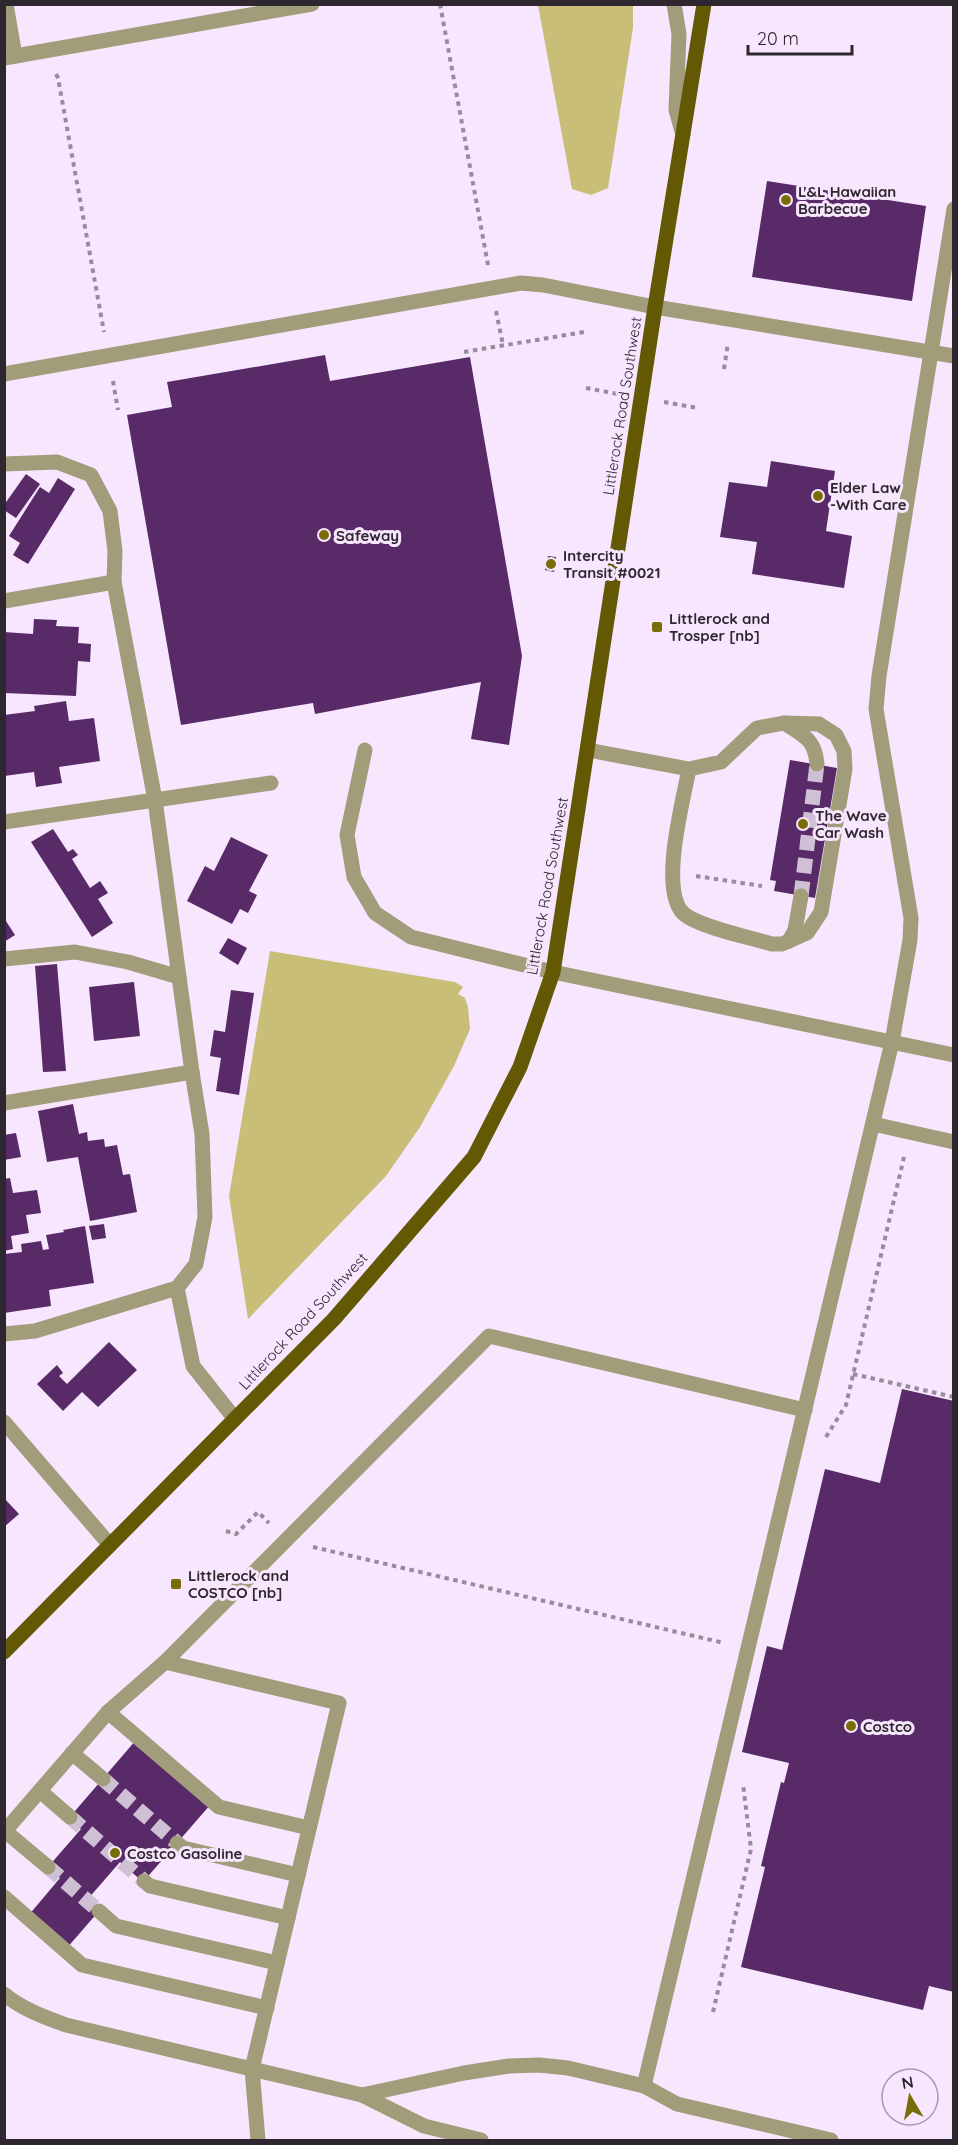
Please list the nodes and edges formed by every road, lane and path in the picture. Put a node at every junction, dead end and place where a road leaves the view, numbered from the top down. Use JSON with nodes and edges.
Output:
{"nodes":[{"id":1,"x":6,"y":4,"type":"edge"},
{"id":2,"x":312,"y":4,"type":"edge"},
{"id":3,"x":440,"y":4,"type":"edge"},
{"id":4,"x":674,"y":4,"type":"edge"},
{"id":5,"x":704,"y":4,"type":"edge"},
{"id":6,"x":292,"y":6,"type":"edge"},
{"id":7,"x":42,"y":52,"type":"junction"},
{"id":8,"x":10,"y":57,"type":"edge"},
{"id":9,"x":683,"y":136,"type":"junction"},
{"id":10,"x":954,"y":208,"type":"edge"},
{"id":11,"x":492,"y":288,"type":"junction"},
{"id":12,"x":655,"y":307,"type":"junction"},
{"id":13,"x":584,"y":332,"type":"dead end"},
{"id":14,"x":503,"y":345,"type":"junction"},
{"id":15,"x":931,"y":351,"type":"junction"},
{"id":16,"x":464,"y":352,"type":"dead end"},
{"id":17,"x":108,"y":355,"type":"junction"},
{"id":18,"x":954,"y":356,"type":"edge"},
{"id":19,"x":4,"y":374,"type":"edge"},
{"id":20,"x":118,"y":410,"type":"dead end"},
{"id":21,"x":4,"y":464,"type":"edge"},
{"id":22,"x":114,"y":582,"type":"junction"},
{"id":23,"x":4,"y":601,"type":"edge"},
{"id":24,"x":784,"y":723,"type":"junction"},
{"id":25,"x":365,"y":750,"type":"dead end"},
{"id":26,"x":588,"y":750,"type":"junction"},
{"id":27,"x":817,"y":764,"type":"tunnel mouth"},
{"id":28,"x":689,"y":769,"type":"junction"},
{"id":29,"x":272,"y":783,"type":"dead end"},
{"id":30,"x":155,"y":800,"type":"junction"},
{"id":31,"x":4,"y":822,"type":"edge"},
{"id":32,"x":801,"y":896,"type":"tunnel mouth"},
{"id":33,"x":789,"y":941,"type":"junction"},
{"id":34,"x":4,"y":959,"type":"edge"},
{"id":35,"x":553,"y":972,"type":"junction"},
{"id":36,"x":179,"y":977,"type":"junction"},
{"id":37,"x":892,"y":1042,"type":"junction"},
{"id":38,"x":954,"y":1054,"type":"edge"},
{"id":39,"x":192,"y":1072,"type":"junction"},
{"id":40,"x":4,"y":1103,"type":"edge"},
{"id":41,"x":873,"y":1124,"type":"junction"},
{"id":42,"x":910,"y":1131,"type":"junction"},
{"id":43,"x":954,"y":1142,"type":"edge"},
{"id":44,"x":177,"y":1288,"type":"junction"},
{"id":45,"x":4,"y":1334,"type":"edge"},
{"id":46,"x":853,"y":1374,"type":"junction"},
{"id":47,"x":954,"y":1397,"type":"edge"},
{"id":48,"x":805,"y":1410,"type":"junction"},
{"id":49,"x":235,"y":1419,"type":"junction"},
{"id":50,"x":4,"y":1422,"type":"edge"},
{"id":51,"x":824,"y":1440,"type":"dead end"},
{"id":52,"x":226,"y":1531,"type":"dead end"},
{"id":53,"x":286,"y":1540,"type":"junction"},
{"id":54,"x":110,"y":1545,"type":"junction"},
{"id":55,"x":748,"y":1649,"type":"junction"},
{"id":56,"x":4,"y":1652,"type":"edge"},
{"id":57,"x":165,"y":1662,"type":"junction"},
{"id":58,"x":108,"y":1712,"type":"junction"},
{"id":59,"x":72,"y":1753,"type":"junction"},
{"id":60,"x":103,"y":1779,"type":"tunnel mouth"},
{"id":61,"x":743,"y":1781,"type":"dead end"},
{"id":62,"x":39,"y":1791,"type":"junction"},
{"id":63,"x":70,"y":1817,"type":"tunnel mouth"},
{"id":64,"x":309,"y":1828,"type":"junction"},
{"id":65,"x":5,"y":1831,"type":"edge"},
{"id":66,"x":177,"y":1843,"type":"tunnel mouth"},
{"id":67,"x":48,"y":1868,"type":"tunnel mouth"},
{"id":68,"x":298,"y":1875,"type":"junction"},
{"id":69,"x":144,"y":1881,"type":"tunnel mouth"},
{"id":70,"x":4,"y":1897,"type":"edge"},
{"id":71,"x":99,"y":1911,"type":"tunnel mouth"},
{"id":72,"x":288,"y":1918,"type":"junction"},
{"id":73,"x":277,"y":1964,"type":"junction"},
{"id":74,"x":4,"y":1994,"type":"edge"},
{"id":75,"x":267,"y":2008,"type":"junction"},
{"id":76,"x":712,"y":2012,"type":"dead end"},
{"id":77,"x":252,"y":2069,"type":"junction"},
{"id":78,"x":644,"y":2086,"type":"junction"},
{"id":79,"x":362,"y":2095,"type":"junction"},
{"id":80,"x":258,"y":2140,"type":"edge"},
{"id":81,"x":481,"y":2140,"type":"edge"},
{"id":82,"x":831,"y":2140,"type":"edge"}],
"edges":[{"from":1,"to":8,"type":"street"},
{"from":2,"to":6,"type":"street"},
{"from":3,"to":11,"type":"path"},
{"from":4,"to":9,"type":"street"},
{"from":5,"to":9,"type":"main road","name":"Littlerock Road Southwest"},
{"from":6,"to":7,"type":"street"},
{"from":7,"to":8,"type":"street"},
{"from":7,"to":17,"type":"path"},
{"from":9,"to":12,"type":"main road","name":"Littlerock Road Southwest"},
{"from":10,"to":15,"type":"street"},
{"from":11,"to":12,"type":"street"},
{"from":11,"to":14,"type":"path"},
{"from":11,"to":17,"type":"street"},
{"from":12,"to":15,"type":"street"},
{"from":12,"to":26,"type":"main road","name":"Littlerock Road Southwest"},
{"from":13,"to":14,"type":"path"},
{"from":14,"to":16,"type":"path"},
{"from":15,"to":18,"type":"street"},
{"from":15,"to":37,"type":"street"},
{"from":17,"to":19,"type":"street"},
{"from":17,"to":20,"type":"path"},
{"from":21,"to":22,"type":"street"},
{"from":22,"to":23,"type":"street"},
{"from":22,"to":30,"type":"street"},
{"from":24,"to":27,"type":"street"},
{"from":24,"to":28,"type":"street"},
{"from":24,"to":33,"type":"street"},
{"from":25,"to":35,"type":"street"},
{"from":26,"to":28,"type":"street"},
{"from":26,"to":35,"type":"main road","name":"Littlerock Road Southwest"},
{"from":28,"to":33,"type":"street"},
{"from":29,"to":30,"type":"street"},
{"from":30,"to":31,"type":"street"},
{"from":30,"to":36,"type":"street"},
{"from":32,"to":33,"type":"street"},
{"from":34,"to":36,"type":"street"},
{"from":35,"to":37,"type":"street"},
{"from":35,"to":49,"type":"main road","name":"Littlerock Road Southwest"},
{"from":36,"to":39,"type":"street"},
{"from":37,"to":38,"type":"street"},
{"from":37,"to":41,"type":"street"},
{"from":39,"to":40,"type":"street"},
{"from":39,"to":44,"type":"street"},
{"from":41,"to":42,"type":"street"},
{"from":41,"to":48,"type":"street"},
{"from":42,"to":43,"type":"street"},
{"from":42,"to":46,"type":"path"},
{"from":44,"to":45,"type":"street"},
{"from":44,"to":49,"type":"street"},
{"from":46,"to":47,"type":"path"},
{"from":46,"to":51,"type":"path"},
{"from":48,"to":53,"type":"street"},
{"from":48,"to":55,"type":"street"},
{"from":49,"to":54,"type":"main road","name":"Littlerock Road Southwest"},
{"from":50,"to":54,"type":"street"},
{"from":52,"to":53,"type":"path"},
{"from":53,"to":55,"type":"path"},
{"from":53,"to":57,"type":"street"},
{"from":54,"to":56,"type":"main road","name":"Littlerock Road Southwest"},
{"from":55,"to":78,"type":"street"},
{"from":57,"to":58,"type":"street"},
{"from":57,"to":64,"type":"street"},
{"from":58,"to":59,"type":"street"},
{"from":58,"to":64,"type":"street"},
{"from":59,"to":60,"type":"street"},
{"from":59,"to":62,"type":"street"},
{"from":61,"to":76,"type":"path"},
{"from":62,"to":63,"type":"street"},
{"from":62,"to":65,"type":"street"},
{"from":64,"to":68,"type":"street"},
{"from":65,"to":67,"type":"street"},
{"from":66,"to":68,"type":"street"},
{"from":68,"to":72,"type":"street"},
{"from":69,"to":72,"type":"street"},
{"from":70,"to":75,"type":"street"},
{"from":71,"to":73,"type":"street"},
{"from":72,"to":73,"type":"street"},
{"from":73,"to":75,"type":"street"},
{"from":74,"to":77,"type":"street"},
{"from":75,"to":77,"type":"street"},
{"from":77,"to":79,"type":"street"},
{"from":77,"to":80,"type":"street"},
{"from":78,"to":79,"type":"street"},
{"from":78,"to":82,"type":"street"},
{"from":79,"to":81,"type":"street"}]}
